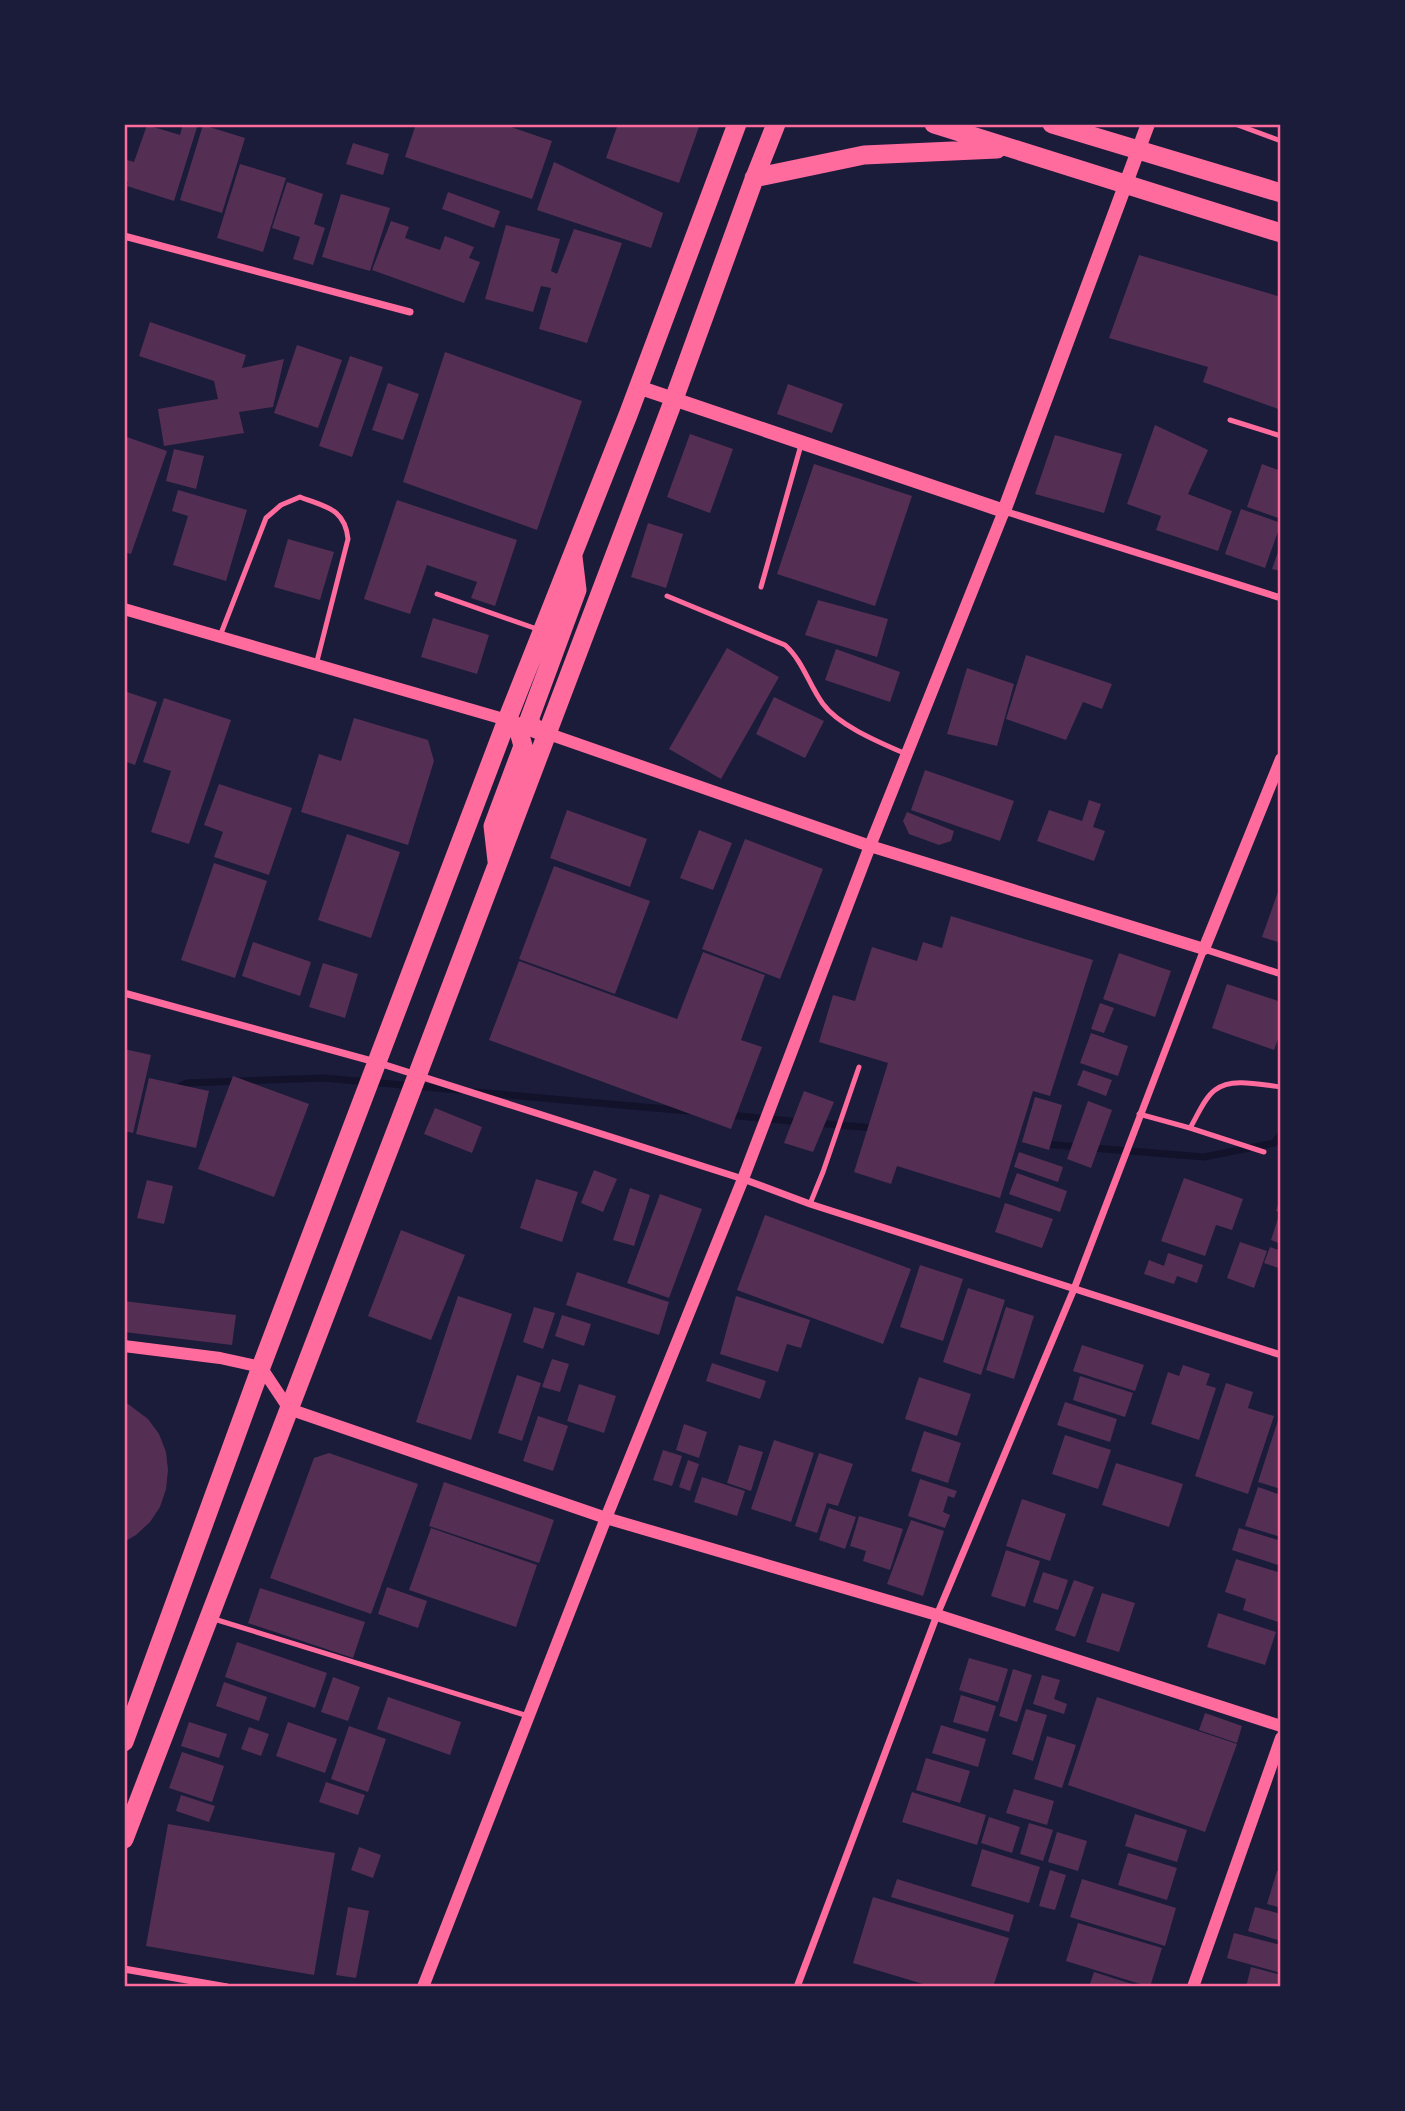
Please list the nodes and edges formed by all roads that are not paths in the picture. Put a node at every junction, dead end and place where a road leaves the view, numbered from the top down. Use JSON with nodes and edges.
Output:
{"nodes":[{"id":1,"x":737,"y":124,"type":"edge"},
{"id":2,"x":776,"y":124,"type":"edge"},
{"id":3,"x":934,"y":124,"type":"edge"},
{"id":4,"x":1052,"y":124,"type":"edge"},
{"id":5,"x":1148,"y":124,"type":"edge"},
{"id":6,"x":1235,"y":124,"type":"edge"},
{"id":7,"x":1281,"y":141,"type":"edge"},
{"id":8,"x":1012,"y":148,"type":"junction"},
{"id":9,"x":1138,"y":150,"type":"junction"},
{"id":10,"x":754,"y":178,"type":"junction"},
{"id":11,"x":1126,"y":184,"type":"junction"},
{"id":12,"x":1281,"y":193,"type":"edge"},
{"id":13,"x":1281,"y":233,"type":"edge"},
{"id":14,"x":124,"y":236,"type":"edge"},
{"id":15,"x":410,"y":312,"type":"dead end"},
{"id":16,"x":638,"y":387,"type":"junction"},
{"id":17,"x":674,"y":399,"type":"junction"},
{"id":18,"x":1230,"y":419,"type":"dead end"},
{"id":19,"x":1281,"y":436,"type":"edge"},
{"id":20,"x":802,"y":442,"type":"junction"},
{"id":21,"x":1004,"y":511,"type":"junction"},
{"id":22,"x":761,"y":587,"type":"dead end"},
{"id":23,"x":437,"y":594,"type":"dead end"},
{"id":24,"x":667,"y":596,"type":"dead end"},
{"id":25,"x":1281,"y":598,"type":"edge"},
{"id":26,"x":124,"y":609,"type":"edge"},
{"id":27,"x":551,"y":634,"type":"junction"},
{"id":28,"x":219,"y":637,"type":"junction"},
{"id":29,"x":316,"y":665,"type":"junction"},
{"id":30,"x":507,"y":720,"type":"junction"},
{"id":31,"x":546,"y":733,"type":"junction"},
{"id":32,"x":906,"y":754,"type":"junction"},
{"id":33,"x":1281,"y":759,"type":"edge"},
{"id":34,"x":870,"y":846,"type":"junction"},
{"id":35,"x":497,"y":863,"type":"junction"},
{"id":36,"x":1204,"y":949,"type":"junction"},
{"id":37,"x":1281,"y":974,"type":"edge"},
{"id":38,"x":124,"y":993,"type":"edge"},
{"id":39,"x":379,"y":1063,"type":"junction"},
{"id":40,"x":859,"y":1067,"type":"dead end"},
{"id":41,"x":417,"y":1076,"type":"junction"},
{"id":42,"x":1281,"y":1087,"type":"edge"},
{"id":43,"x":1139,"y":1114,"type":"junction"},
{"id":44,"x":1190,"y":1128,"type":"junction"},
{"id":45,"x":1264,"y":1152,"type":"dead end"},
{"id":46,"x":743,"y":1179,"type":"junction"},
{"id":47,"x":810,"y":1204,"type":"junction"},
{"id":48,"x":1074,"y":1289,"type":"junction"},
{"id":49,"x":124,"y":1346,"type":"edge"},
{"id":50,"x":1281,"y":1355,"type":"edge"},
{"id":51,"x":261,"y":1367,"type":"junction"},
{"id":52,"x":289,"y":1409,"type":"junction"},
{"id":53,"x":606,"y":1518,"type":"junction"},
{"id":54,"x":937,"y":1615,"type":"junction"},
{"id":55,"x":209,"y":1618,"type":"junction"},
{"id":56,"x":528,"y":1716,"type":"junction"},
{"id":57,"x":1281,"y":1726,"type":"edge"},
{"id":58,"x":1281,"y":1738,"type":"edge"},
{"id":59,"x":124,"y":1742,"type":"edge"},
{"id":60,"x":124,"y":1839,"type":"edge"},
{"id":61,"x":124,"y":1969,"type":"edge"},
{"id":62,"x":227,"y":1987,"type":"edge"},
{"id":63,"x":423,"y":1987,"type":"edge"},
{"id":64,"x":797,"y":1987,"type":"edge"},
{"id":65,"x":1193,"y":1987,"type":"edge"}],
"edges":[{"from":1,"to":16,"type":"highway"},
{"from":2,"to":10,"type":"highway"},
{"from":3,"to":8,"type":"highway"},
{"from":4,"to":9,"type":"highway"},
{"from":5,"to":9,"type":"main road"},
{"from":6,"to":7,"type":"lane"},
{"from":8,"to":10,"type":"highway"},
{"from":8,"to":11,"type":"highway"},
{"from":9,"to":11,"type":"main road"},
{"from":9,"to":12,"type":"highway"},
{"from":10,"to":17,"type":"highway"},
{"from":11,"to":13,"type":"highway"},
{"from":11,"to":21,"type":"main road"},
{"from":14,"to":15,"type":"street"},
{"from":16,"to":17,"type":"main road"},
{"from":16,"to":27,"type":"highway"},
{"from":17,"to":20,"type":"main road"},
{"from":17,"to":31,"type":"highway"},
{"from":18,"to":19,"type":"lane"},
{"from":20,"to":21,"type":"main road"},
{"from":20,"to":22,"type":"lane"},
{"from":21,"to":25,"type":"street"},
{"from":21,"to":32,"type":"street"},
{"from":23,"to":27,"type":"lane"},
{"from":24,"to":32,"type":"lane"},
{"from":26,"to":28,"type":"street"},
{"from":27,"to":30,"type":"highway"},
{"from":27,"to":31,"type":"highway"},
{"from":28,"to":29,"type":"street"},
{"from":28,"to":29,"type":"lane"},
{"from":29,"to":30,"type":"street"},
{"from":30,"to":35,"type":"highway"},
{"from":30,"to":39,"type":"highway"},
{"from":31,"to":34,"type":"street"},
{"from":31,"to":35,"type":"highway"},
{"from":32,"to":34,"type":"street"},
{"from":33,"to":36,"type":"street"},
{"from":34,"to":36,"type":"street"},
{"from":34,"to":46,"type":"street"},
{"from":35,"to":41,"type":"highway"},
{"from":36,"to":37,"type":"street"},
{"from":36,"to":43,"type":"street"},
{"from":38,"to":39,"type":"street"},
{"from":39,"to":41,"type":"street"},
{"from":39,"to":51,"type":"highway"},
{"from":40,"to":47,"type":"lane"},
{"from":41,"to":46,"type":"street"},
{"from":41,"to":52,"type":"highway"},
{"from":42,"to":44,"type":"lane"},
{"from":43,"to":44,"type":"lane"},
{"from":43,"to":48,"type":"street"},
{"from":44,"to":45,"type":"lane"},
{"from":46,"to":47,"type":"street"},
{"from":46,"to":53,"type":"street"},
{"from":47,"to":48,"type":"street"},
{"from":48,"to":50,"type":"street"},
{"from":48,"to":54,"type":"street"},
{"from":49,"to":51,"type":"street"},
{"from":51,"to":52,"type":"street"},
{"from":51,"to":59,"type":"highway"},
{"from":52,"to":53,"type":"street"},
{"from":52,"to":55,"type":"highway"},
{"from":53,"to":54,"type":"street"},
{"from":53,"to":56,"type":"street"},
{"from":54,"to":57,"type":"street"},
{"from":54,"to":64,"type":"street"},
{"from":55,"to":56,"type":"lane"},
{"from":55,"to":60,"type":"highway"},
{"from":56,"to":63,"type":"street"},
{"from":58,"to":65,"type":"street"},
{"from":61,"to":62,"type":"street"}]}
